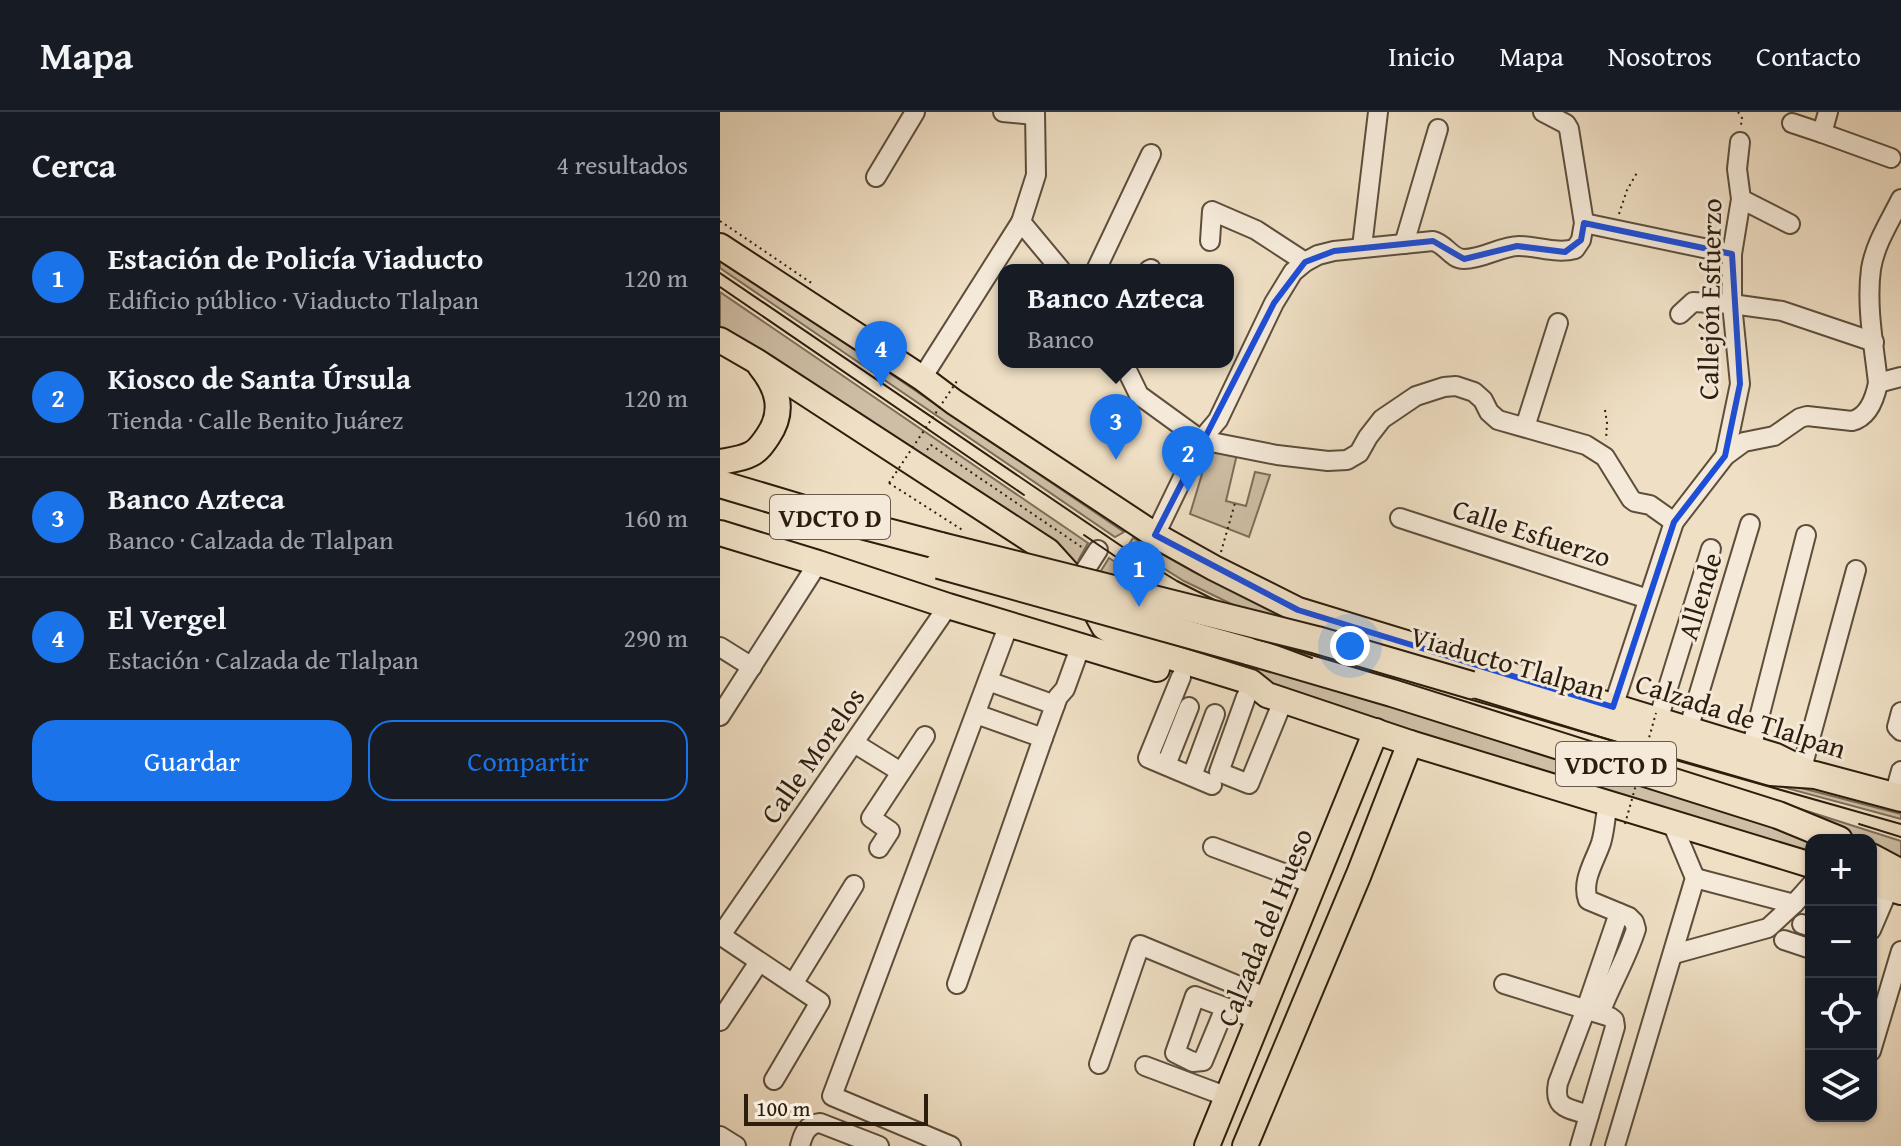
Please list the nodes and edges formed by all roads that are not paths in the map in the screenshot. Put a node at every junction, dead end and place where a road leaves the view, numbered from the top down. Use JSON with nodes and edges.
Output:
{"nodes":[{"id":1,"x":915,"y":112,"type":"edge"},
{"id":2,"x":1003,"y":112,"type":"edge"},
{"id":3,"x":1378,"y":112,"type":"edge"},
{"id":4,"x":1543,"y":112,"type":"edge"},
{"id":5,"x":1828,"y":112,"type":"edge"},
{"id":6,"x":1034,"y":113,"type":"edge"},
{"id":7,"x":1792,"y":123,"type":"dead end"},
{"id":8,"x":1438,"y":129,"type":"dead end"},
{"id":9,"x":1822,"y":133,"type":"junction"},
{"id":10,"x":1740,"y":142,"type":"dead end"},
{"id":11,"x":1151,"y":154,"type":"dead end"},
{"id":12,"x":1891,"y":158,"type":"dead end"},
{"id":13,"x":876,"y":177,"type":"dead end"},
{"id":14,"x":1741,"y":199,"type":"junction"},
{"id":15,"x":1901,"y":199,"type":"edge"},
{"id":16,"x":1021,"y":222,"type":"junction"},
{"id":17,"x":1584,"y":223,"type":"junction"},
{"id":18,"x":1790,"y":224,"type":"dead end"},
{"id":19,"x":1210,"y":241,"type":"dead end"},
{"id":20,"x":1404,"y":244,"type":"junction"},
{"id":21,"x":720,"y":246,"type":"edge"},
{"id":22,"x":1362,"y":247,"type":"junction"},
{"id":23,"x":1732,"y":254,"type":"junction"},
{"id":24,"x":1305,"y":262,"type":"junction"},
{"id":25,"x":1056,"y":264,"type":"edge"},
{"id":26,"x":1099,"y":264,"type":"edge"},
{"id":27,"x":1732,"y":304,"type":"junction"},
{"id":28,"x":1680,"y":314,"type":"dead end"},
{"id":29,"x":1558,"y":323,"type":"dead end"},
{"id":30,"x":1874,"y":342,"type":"junction"},
{"id":31,"x":722,"y":347,"type":"edge"},
{"id":32,"x":756,"y":361,"type":"junction"},
{"id":33,"x":1126,"y":368,"type":"edge"},
{"id":34,"x":1901,"y":377,"type":"edge"},
{"id":35,"x":922,"y":378,"type":"junction"},
{"id":36,"x":1878,"y":383,"type":"junction"},
{"id":37,"x":1525,"y":427,"type":"junction"},
{"id":38,"x":1201,"y":440,"type":"junction"},
{"id":39,"x":1725,"y":456,"type":"junction"},
{"id":40,"x":720,"y":462,"type":"edge"},
{"id":41,"x":720,"y":484,"type":"edge"},
{"id":42,"x":720,"y":500,"type":"edge"},
{"id":43,"x":1400,"y":518,"type":"dead end"},
{"id":44,"x":1674,"y":522,"type":"junction"},
{"id":45,"x":1750,"y":524,"type":"dead end"},
{"id":46,"x":720,"y":533,"type":"edge"},
{"id":47,"x":1155,"y":535,"type":"junction"},
{"id":48,"x":1806,"y":535,"type":"dead end"},
{"id":49,"x":1711,"y":549,"type":"dead end"},
{"id":50,"x":1092,"y":550,"type":"road end"},
{"id":51,"x":940,"y":556,"type":"junction"},
{"id":52,"x":818,"y":563,"type":"junction"},
{"id":53,"x":1856,"y":570,"type":"dead end"},
{"id":54,"x":1077,"y":583,"type":"junction"},
{"id":55,"x":1648,"y":599,"type":"junction"},
{"id":56,"x":948,"y":606,"type":"junction"},
{"id":57,"x":1009,"y":624,"type":"junction"},
{"id":58,"x":1076,"y":644,"type":"junction"},
{"id":59,"x":720,"y":647,"type":"edge"},
{"id":60,"x":752,"y":667,"type":"junction"},
{"id":61,"x":1181,"y":677,"type":"junction"},
{"id":62,"x":988,"y":681,"type":"junction"},
{"id":63,"x":1265,"y":697,"type":"junction"},
{"id":64,"x":1056,"y":701,"type":"junction"},
{"id":65,"x":1189,"y":707,"type":"dead end"},
{"id":66,"x":1613,"y":707,"type":"junction"},
{"id":67,"x":1901,"y":712,"type":"edge"},
{"id":68,"x":976,"y":714,"type":"junction"},
{"id":69,"x":1215,"y":714,"type":"dead end"},
{"id":70,"x":720,"y":716,"type":"edge"},
{"id":71,"x":1657,"y":717,"type":"junction"},
{"id":72,"x":1688,"y":730,"type":"junction"},
{"id":73,"x":1376,"y":731,"type":"junction"},
{"id":74,"x":1901,"y":731,"type":"edge"},
{"id":75,"x":925,"y":736,"type":"dead end"},
{"id":76,"x":1043,"y":738,"type":"junction"},
{"id":77,"x":854,"y":743,"type":"junction"},
{"id":78,"x":1410,"y":743,"type":"junction"},
{"id":79,"x":1751,"y":749,"type":"junction"},
{"id":80,"x":1166,"y":765,"type":"junction"},
{"id":81,"x":901,"y":772,"type":"junction"},
{"id":82,"x":1808,"y":772,"type":"junction"},
{"id":83,"x":1192,"y":776,"type":"junction"},
{"id":84,"x":1212,"y":785,"type":"dead end"},
{"id":85,"x":1899,"y":789,"type":"edge"},
{"id":86,"x":1608,"y":804,"type":"junction"},
{"id":87,"x":1672,"y":823,"type":"junction"},
{"id":88,"x":1824,"y":834,"type":"edge"},
{"id":89,"x":1213,"y":847,"type":"dead end"},
{"id":90,"x":879,"y":848,"type":"dead end"},
{"id":91,"x":1323,"y":861,"type":"junction"},
{"id":92,"x":1805,"y":863,"type":"edge"},
{"id":93,"x":1877,"y":865,"type":"edge"},
{"id":94,"x":1359,"y":874,"type":"junction"},
{"id":95,"x":1695,"y":878,"type":"junction"},
{"id":96,"x":1313,"y":884,"type":"junction"},
{"id":97,"x":1891,"y":884,"type":"edge"},
{"id":98,"x":854,"y":885,"type":"dead end"},
{"id":99,"x":1805,"y":892,"type":"edge"},
{"id":100,"x":1794,"y":904,"type":"junction"},
{"id":101,"x":1877,"y":916,"type":"edge"},
{"id":102,"x":721,"y":935,"type":"edge"},
{"id":103,"x":1784,"y":940,"type":"dead end"},
{"id":104,"x":1805,"y":947,"type":"edge"},
{"id":105,"x":1286,"y":953,"type":"junction"},
{"id":106,"x":1674,"y":954,"type":"junction"},
{"id":107,"x":1900,"y":957,"type":"edge"},
{"id":108,"x":759,"y":962,"type":"junction"},
{"id":109,"x":1320,"y":967,"type":"junction"},
{"id":110,"x":793,"y":984,"type":"junction"},
{"id":111,"x":957,"y":984,"type":"dead end"},
{"id":112,"x":1504,"y":984,"type":"dead end"},
{"id":113,"x":1225,"y":1008,"type":"dead end"},
{"id":114,"x":1263,"y":1009,"type":"junction"},
{"id":115,"x":1593,"y":1011,"type":"junction"},
{"id":116,"x":720,"y":1021,"type":"edge"},
{"id":117,"x":1877,"y":1028,"type":"edge"},
{"id":118,"x":1099,"y":1064,"type":"dead end"},
{"id":119,"x":1145,"y":1066,"type":"dead end"},
{"id":120,"x":774,"y":1080,"type":"dead end"},
{"id":121,"x":1228,"y":1097,"type":"junction"},
{"id":122,"x":1589,"y":1115,"type":"junction"},
{"id":123,"x":720,"y":1136,"type":"edge"},
{"id":124,"x":736,"y":1146,"type":"edge"},
{"id":125,"x":800,"y":1146,"type":"edge"},
{"id":126,"x":879,"y":1146,"type":"edge"},
{"id":127,"x":951,"y":1146,"type":"edge"},
{"id":128,"x":1207,"y":1146,"type":"edge"},
{"id":129,"x":1245,"y":1146,"type":"edge"},
{"id":130,"x":1580,"y":1146,"type":"edge"},
{"id":131,"x":1615,"y":1146,"type":"edge"}],
"edges":[{"from":1,"to":13,"type":"street"},
{"from":2,"to":6,"type":"street"},
{"from":3,"to":22,"type":"street"},
{"from":4,"to":17,"type":"street"},
{"from":5,"to":9,"type":"street"},
{"from":6,"to":16,"type":"street"},
{"from":7,"to":9,"type":"street"},
{"from":8,"to":20,"type":"street"},
{"from":9,"to":12,"type":"street"},
{"from":10,"to":14,"type":"street","name":"Callejón Esfuerzo"},
{"from":11,"to":26,"type":"street"},
{"from":14,"to":18,"type":"street"},
{"from":14,"to":23,"type":"street","name":"Callejón Esfuerzo"},
{"from":15,"to":30,"type":"street"},
{"from":16,"to":25,"type":"street"},
{"from":16,"to":35,"type":"street"},
{"from":17,"to":20,"type":"street"},
{"from":17,"to":23,"type":"street"},
{"from":19,"to":24,"type":"street"},
{"from":20,"to":22,"type":"street"},
{"from":21,"to":35,"type":"main road","name":"Calzada de Tlalpan"},
{"from":22,"to":24,"type":"street"},
{"from":23,"to":27,"type":"street","name":"Callejón Esfuerzo"},
{"from":24,"to":38,"type":"street"},
{"from":27,"to":28,"type":"street"},
{"from":27,"to":30,"type":"street"},
{"from":27,"to":39,"type":"street","name":"Callejón Esfuerzo"},
{"from":29,"to":37,"type":"street"},
{"from":30,"to":36,"type":"street"},
{"from":31,"to":32,"type":"main road"},
{"from":32,"to":40,"type":"main road"},
{"from":32,"to":54,"type":"main road"},
{"from":33,"to":38,"type":"street"},
{"from":34,"to":36,"type":"street"},
{"from":35,"to":47,"type":"main road","name":"Calzada de Tlalpan"},
{"from":36,"to":39,"type":"street"},
{"from":37,"to":38,"type":"street"},
{"from":37,"to":44,"type":"street"},
{"from":38,"to":47,"type":"street"},
{"from":39,"to":44,"type":"street"},
{"from":41,"to":51,"type":"highway","name":"Viaducto Tlalpan","number":"VDCTO D"},
{"from":42,"to":51,"type":"highway","name":"Viaducto Tlalpan","number":"VDCTO D"},
{"from":43,"to":55,"type":"street","name":"Calle Esfuerzo"},
{"from":44,"to":55,"type":"street"},
{"from":45,"to":72,"type":"street","name":"Allende"},
{"from":46,"to":52,"type":"main road"},
{"from":47,"to":66,"type":"main road","name":"Calzada de Tlalpan"},
{"from":48,"to":79,"type":"street"},
{"from":49,"to":71,"type":"street"},
{"from":50,"to":54,"type":"street"},
{"from":51,"to":82,"type":"highway","name":"Viaducto Tlalpan","number":"VDCTO D","bridge":true},
{"from":51,"to":88,"type":"highway","name":"Viaducto Tlalpan","number":"VDCTO D","bridge":true},
{"from":52,"to":56,"type":"main road"},
{"from":52,"to":60,"type":"street"},
{"from":53,"to":82,"type":"street"},
{"from":54,"to":63,"type":"main road"},
{"from":55,"to":66,"type":"street"},
{"from":56,"to":57,"type":"main road"},
{"from":56,"to":77,"type":"street","name":"Calle Morelos"},
{"from":57,"to":58,"type":"main road"},
{"from":57,"to":62,"type":"street"},
{"from":58,"to":61,"type":"main road"},
{"from":58,"to":64,"type":"street"},
{"from":59,"to":60,"type":"street"},
{"from":60,"to":70,"type":"street"},
{"from":61,"to":63,"type":"main road"},
{"from":61,"to":80,"type":"street"},
{"from":62,"to":64,"type":"street"},
{"from":62,"to":68,"type":"street"},
{"from":63,"to":73,"type":"main road"},
{"from":64,"to":76,"type":"street"},
{"from":65,"to":80,"type":"street"},
{"from":66,"to":71,"type":"main road","name":"Calzada de Tlalpan"},
{"from":67,"to":74,"type":"street"},
{"from":68,"to":76,"type":"street"},
{"from":68,"to":127,"type":"street"},
{"from":69,"to":83,"type":"street"},
{"from":71,"to":72,"type":"main road","name":"Calzada de Tlalpan"},
{"from":72,"to":79,"type":"main road","name":"Calzada de Tlalpan"},
{"from":73,"to":78,"type":"main road"},
{"from":73,"to":91,"type":"main road","name":"Calzada del Hueso"},
{"from":75,"to":81,"type":"street"},
{"from":76,"to":111,"type":"street"},
{"from":77,"to":81,"type":"street"},
{"from":77,"to":102,"type":"street","name":"Calle Morelos"},
{"from":78,"to":86,"type":"main road"},
{"from":78,"to":94,"type":"main road"},
{"from":79,"to":82,"type":"main road","name":"Calzada de Tlalpan"},
{"from":80,"to":83,"type":"street"},
{"from":81,"to":90,"type":"street"},
{"from":82,"to":85,"type":"highway","name":"Calzada de Tlalpan"},
{"from":83,"to":84,"type":"street"},
{"from":86,"to":87,"type":"main road"},
{"from":86,"to":115,"type":"street"},
{"from":87,"to":92,"type":"main road"},
{"from":87,"to":95,"type":"street"},
{"from":89,"to":96,"type":"street"},
{"from":91,"to":94,"type":"main road"},
{"from":91,"to":96,"type":"main road","name":"Calzada del Hueso"},
{"from":93,"to":97,"type":"highway"},
{"from":94,"to":109,"type":"main road"},
{"from":95,"to":100,"type":"street"},
{"from":95,"to":106,"type":"street"},
{"from":96,"to":105,"type":"main road","name":"Calzada del Hueso"},
{"from":97,"to":101,"type":"street"},
{"from":98,"to":110,"type":"street"},
{"from":99,"to":100,"type":"street"},
{"from":100,"to":106,"type":"street"},
{"from":102,"to":108,"type":"street"},
{"from":103,"to":104,"type":"street"},
{"from":105,"to":109,"type":"main road"},
{"from":105,"to":114,"type":"main road","name":"Calzada del Hueso"},
{"from":106,"to":131,"type":"street"},
{"from":107,"to":117,"type":"street"},
{"from":108,"to":110,"type":"street"},
{"from":108,"to":116,"type":"street"},
{"from":109,"to":129,"type":"main road"},
{"from":110,"to":120,"type":"street"},
{"from":112,"to":115,"type":"street"},
{"from":113,"to":114,"type":"street"},
{"from":114,"to":118,"type":"street"},
{"from":114,"to":121,"type":"main road","name":"Calzada del Hueso"},
{"from":115,"to":122,"type":"street"},
{"from":115,"to":122,"type":"street"},
{"from":119,"to":121,"type":"street"},
{"from":121,"to":128,"type":"main road","name":"Calzada del Hueso"},
{"from":122,"to":130,"type":"street"},
{"from":123,"to":124,"type":"street"},
{"from":125,"to":126,"type":"street"}]}
